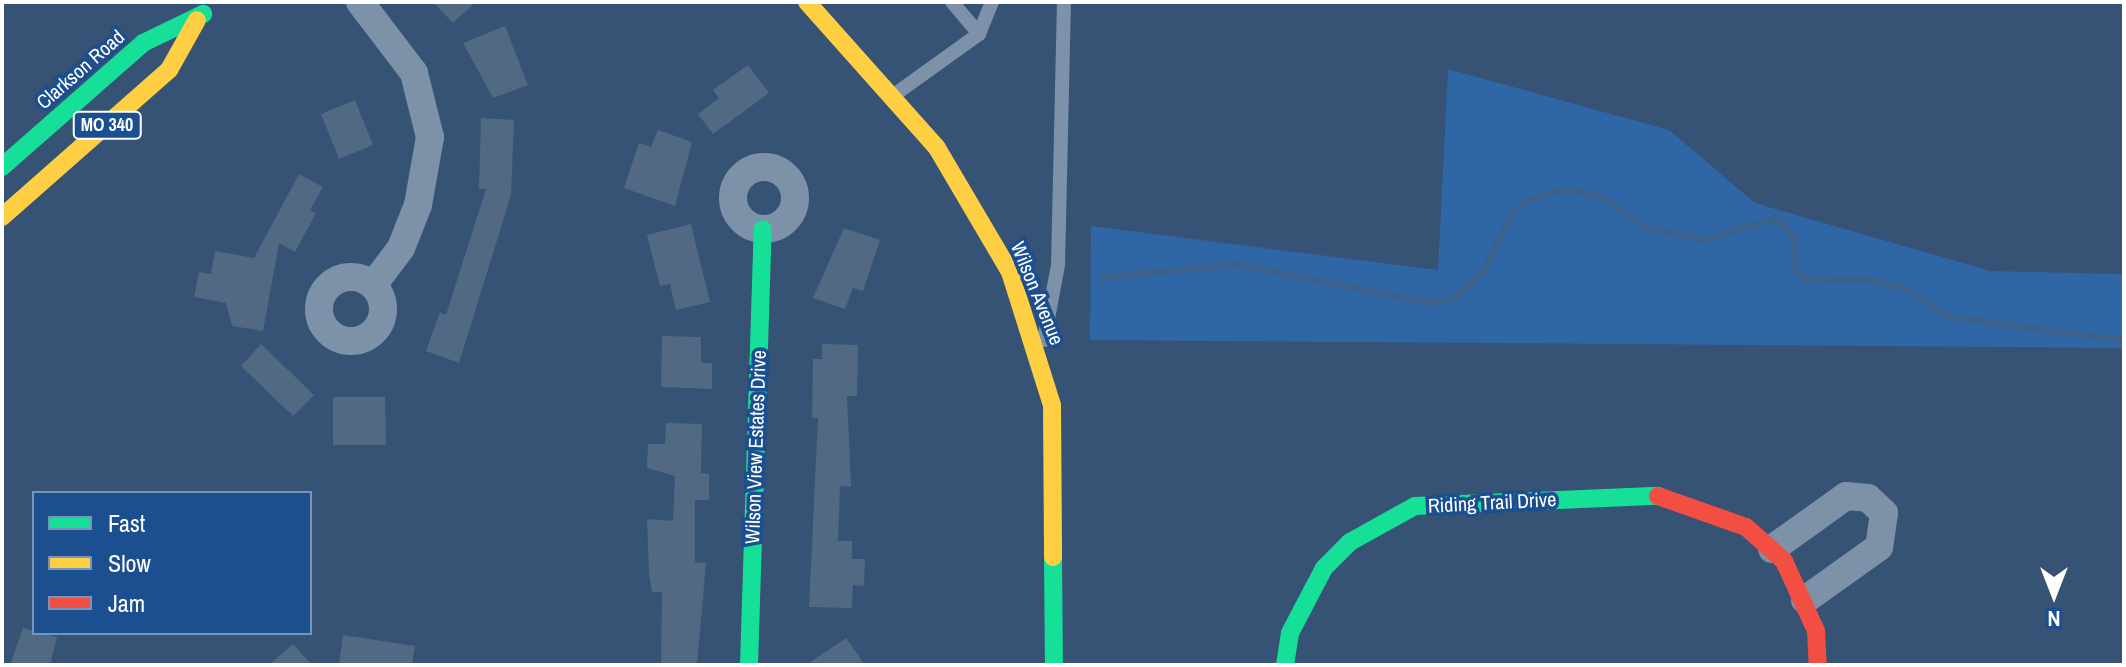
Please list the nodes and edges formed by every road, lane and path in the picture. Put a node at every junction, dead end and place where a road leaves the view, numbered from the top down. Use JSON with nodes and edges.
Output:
{"nodes":[{"id":1,"x":217,"y":2,"type":"edge"},
{"id":2,"x":360,"y":2,"type":"edge"},
{"id":3,"x":807,"y":2,"type":"edge"},
{"id":4,"x":952,"y":2,"type":"edge"},
{"id":5,"x":992,"y":2,"type":"edge"},
{"id":6,"x":1064,"y":2,"type":"edge"},
{"id":7,"x":197,"y":20,"type":"junction"},
{"id":8,"x":979,"y":34,"type":"junction"},
{"id":9,"x":892,"y":97,"type":"junction"},
{"id":10,"x":2,"y":167,"type":"edge"},
{"id":11,"x":2,"y":217,"type":"edge"},
{"id":12,"x":763,"y":229,"type":"dead end"},
{"id":13,"x":373,"y":285,"type":"dead end"},
{"id":14,"x":1041,"y":357,"type":"junction"},
{"id":15,"x":1772,"y":549,"type":"junction"},
{"id":16,"x":1805,"y":600,"type":"junction"},
{"id":17,"x":749,"y":665,"type":"edge"},
{"id":18,"x":1054,"y":665,"type":"edge"},
{"id":19,"x":1285,"y":665,"type":"edge"},
{"id":20,"x":1818,"y":665,"type":"edge"}],
"edges":[{"from":1,"to":7,"type":"street","name":"Clarkson Road","number":"MO 340"},
{"from":2,"to":13,"type":"street"},
{"from":3,"to":9,"type":"street","name":"Wilson Avenue"},
{"from":4,"to":8,"type":"lane"},
{"from":5,"to":8,"type":"lane"},
{"from":6,"to":14,"type":"lane"},
{"from":7,"to":10,"type":"street","name":"Clarkson Road","number":"MO 340"},
{"from":7,"to":11,"type":"street","name":"Clarkson Road","number":"MO 340"},
{"from":8,"to":9,"type":"lane"},
{"from":9,"to":14,"type":"street","name":"Wilson Avenue"},
{"from":12,"to":17,"type":"street","name":"Wilson View Estates Drive"},
{"from":14,"to":18,"type":"street","name":"Wilson Avenue"},
{"from":15,"to":16,"type":"street","name":"Riding Trail Drive"},
{"from":15,"to":16,"type":"street"},
{"from":15,"to":19,"type":"street","name":"Riding Trail Drive"},
{"from":16,"to":20,"type":"street","name":"Riding Trail Drive"}]}
